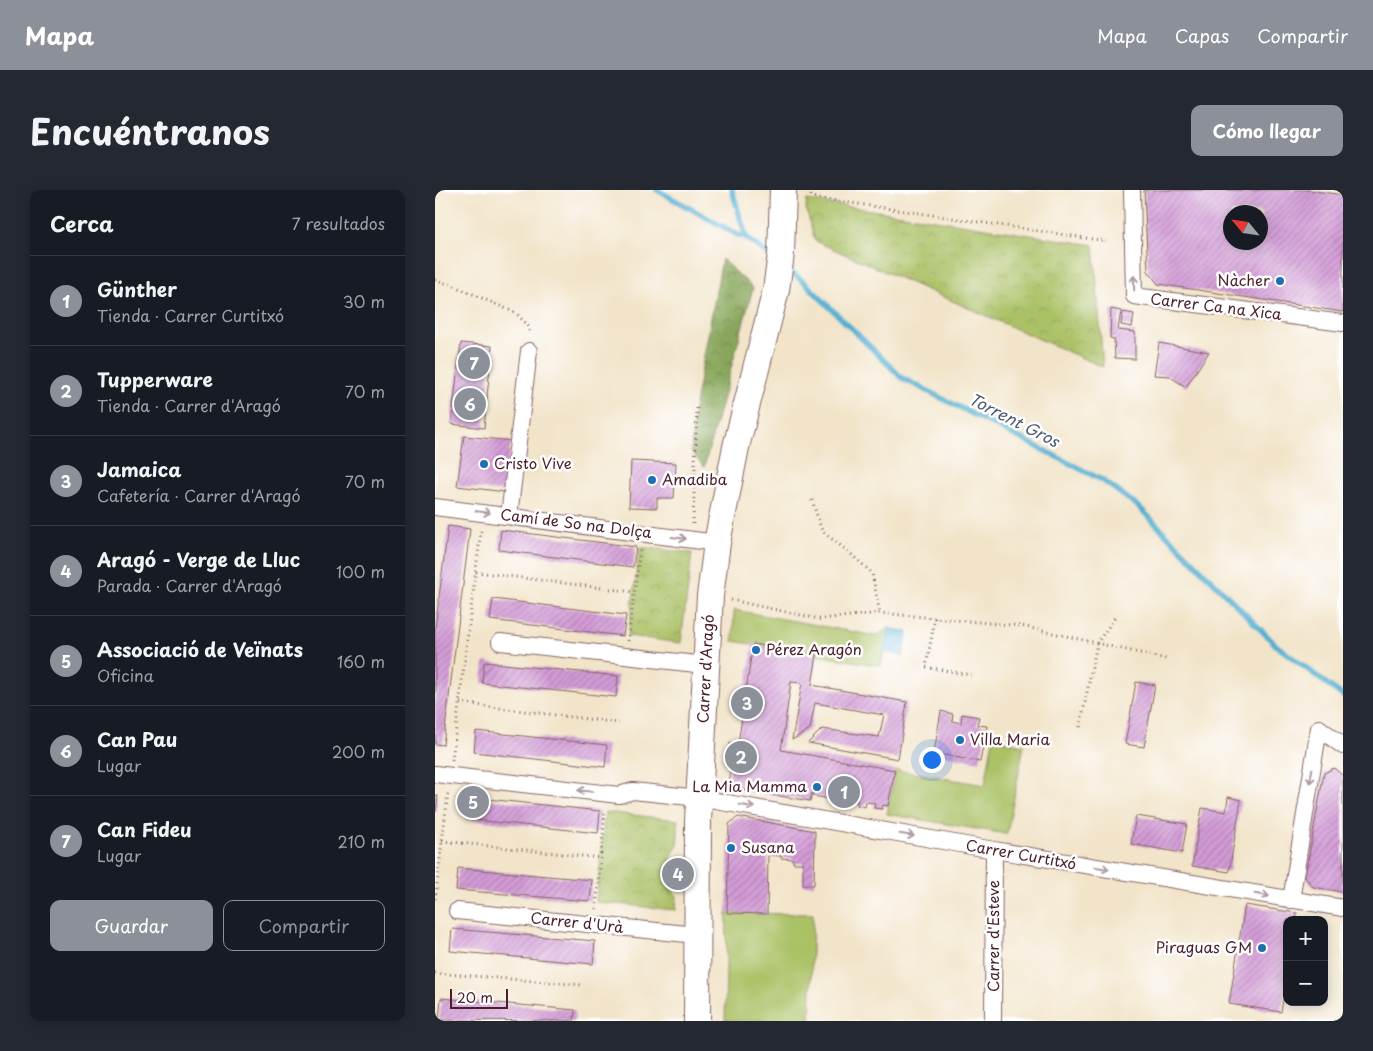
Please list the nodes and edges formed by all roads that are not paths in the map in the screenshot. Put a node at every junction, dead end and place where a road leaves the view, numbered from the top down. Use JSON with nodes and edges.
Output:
{"nodes":[{"id":1,"x":1132,"y":190,"type":"edge"},
{"id":2,"x":783,"y":198,"type":"edge"},
{"id":3,"x":1343,"y":324,"type":"edge"},
{"id":4,"x":529,"y":351,"type":"road end"},
{"id":5,"x":435,"y":510,"type":"edge"},
{"id":6,"x":509,"y":516,"type":"junction"},
{"id":7,"x":704,"y":541,"type":"junction"},
{"id":8,"x":500,"y":642,"type":"dead end"},
{"id":9,"x":705,"y":665,"type":"junction"},
{"id":10,"x":1343,"y":746,"type":"edge"},
{"id":11,"x":443,"y":775,"type":"edge"},
{"id":12,"x":699,"y":798,"type":"junction"},
{"id":13,"x":994,"y":850,"type":"junction"},
{"id":14,"x":1291,"y":900,"type":"junction"},
{"id":15,"x":1343,"y":908,"type":"edge"},
{"id":16,"x":457,"y":911,"type":"dead end"},
{"id":17,"x":697,"y":935,"type":"junction"},
{"id":18,"x":697,"y":1021,"type":"edge"},
{"id":19,"x":993,"y":1021,"type":"edge"}],
"edges":[{"from":3,"to":1,"type":"street","name":"Carrer Ca na Xica","one_way":true},
{"from":2,"to":7,"type":"main road","name":"Carrer d'Aragó"},
{"from":4,"to":6,"type":"street"},
{"from":5,"to":6,"type":"street","name":"Camí de So na Dolça"},
{"from":6,"to":7,"type":"street","name":"Camí de So na Dolça","one_way":true},
{"from":7,"to":9,"type":"main road","name":"Carrer d'Aragó"},
{"from":8,"to":9,"type":"street"},
{"from":9,"to":12,"type":"main road","name":"Carrer d'Aragó"},
{"from":10,"to":14,"type":"street","one_way":true},
{"from":12,"to":11,"type":"street","name":"Carrer Curtitxó","one_way":true},
{"from":12,"to":13,"type":"street","name":"Carrer Curtitxó","one_way":true},
{"from":12,"to":17,"type":"main road","name":"Carrer d'Aragó"},
{"from":13,"to":14,"type":"street","name":"Carrer Curtitxó","one_way":true},
{"from":13,"to":19,"type":"street","name":"Carrer d'Esteve"},
{"from":14,"to":15,"type":"street","name":"Carrer Curtitxó"},
{"from":16,"to":17,"type":"street","name":"Carrer d'Urà"},
{"from":17,"to":18,"type":"main road","name":"Carrer d'Aragó"}]}
